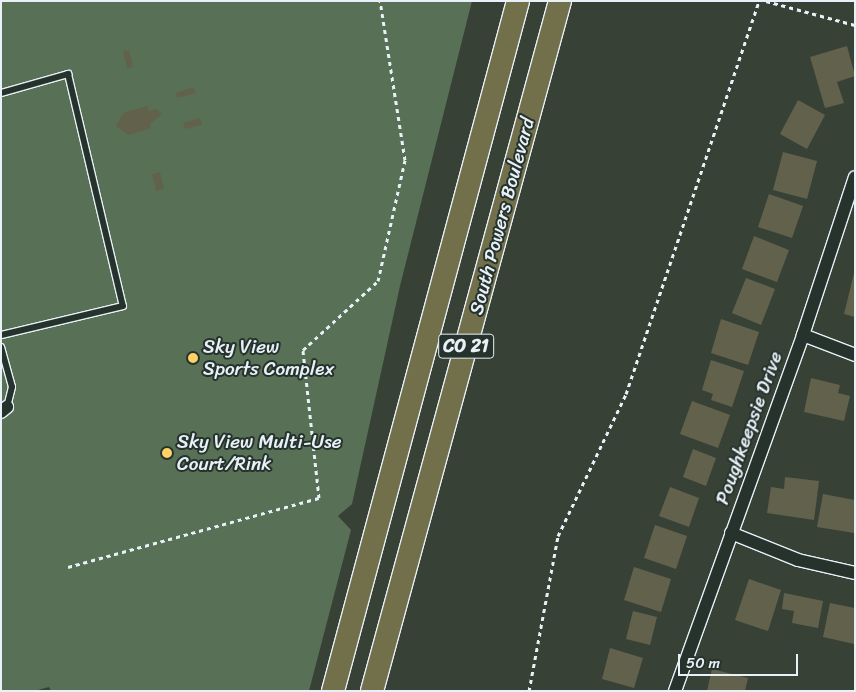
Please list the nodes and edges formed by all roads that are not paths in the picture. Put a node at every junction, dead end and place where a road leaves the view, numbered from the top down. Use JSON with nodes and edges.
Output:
{"nodes":[{"id":1,"x":518,"y":1,"type":"edge"},
{"id":2,"x":560,"y":1,"type":"edge"},
{"id":3,"x":1,"y":93,"type":"edge"},
{"id":4,"x":855,"y":178,"type":"edge"},
{"id":5,"x":1,"y":335,"type":"edge"},
{"id":6,"x":803,"y":335,"type":"junction"},
{"id":7,"x":1,"y":347,"type":"edge"},
{"id":8,"x":855,"y":355,"type":"edge"},
{"id":9,"x":4,"y":410,"type":"edge"},
{"id":10,"x":731,"y":533,"type":"junction"},
{"id":11,"x":855,"y":573,"type":"edge"},
{"id":12,"x":333,"y":691,"type":"edge"},
{"id":13,"x":372,"y":691,"type":"edge"},
{"id":14,"x":675,"y":691,"type":"edge"}],
"edges":[{"from":1,"to":12,"type":"highway","number":"CO 21"},
{"from":2,"to":13,"type":"highway","name":"South Powers Boulevard","number":"CO 21"},
{"from":3,"to":5,"type":"lane"},
{"from":4,"to":6,"type":"street","name":"Poughkeepsie Drive"},
{"from":6,"to":8,"type":"street"},
{"from":6,"to":10,"type":"street","name":"Poughkeepsie Drive"},
{"from":7,"to":9,"type":"lane"},
{"from":10,"to":11,"type":"street"},
{"from":10,"to":14,"type":"street","name":"Poughkeepsie Drive"}]}
